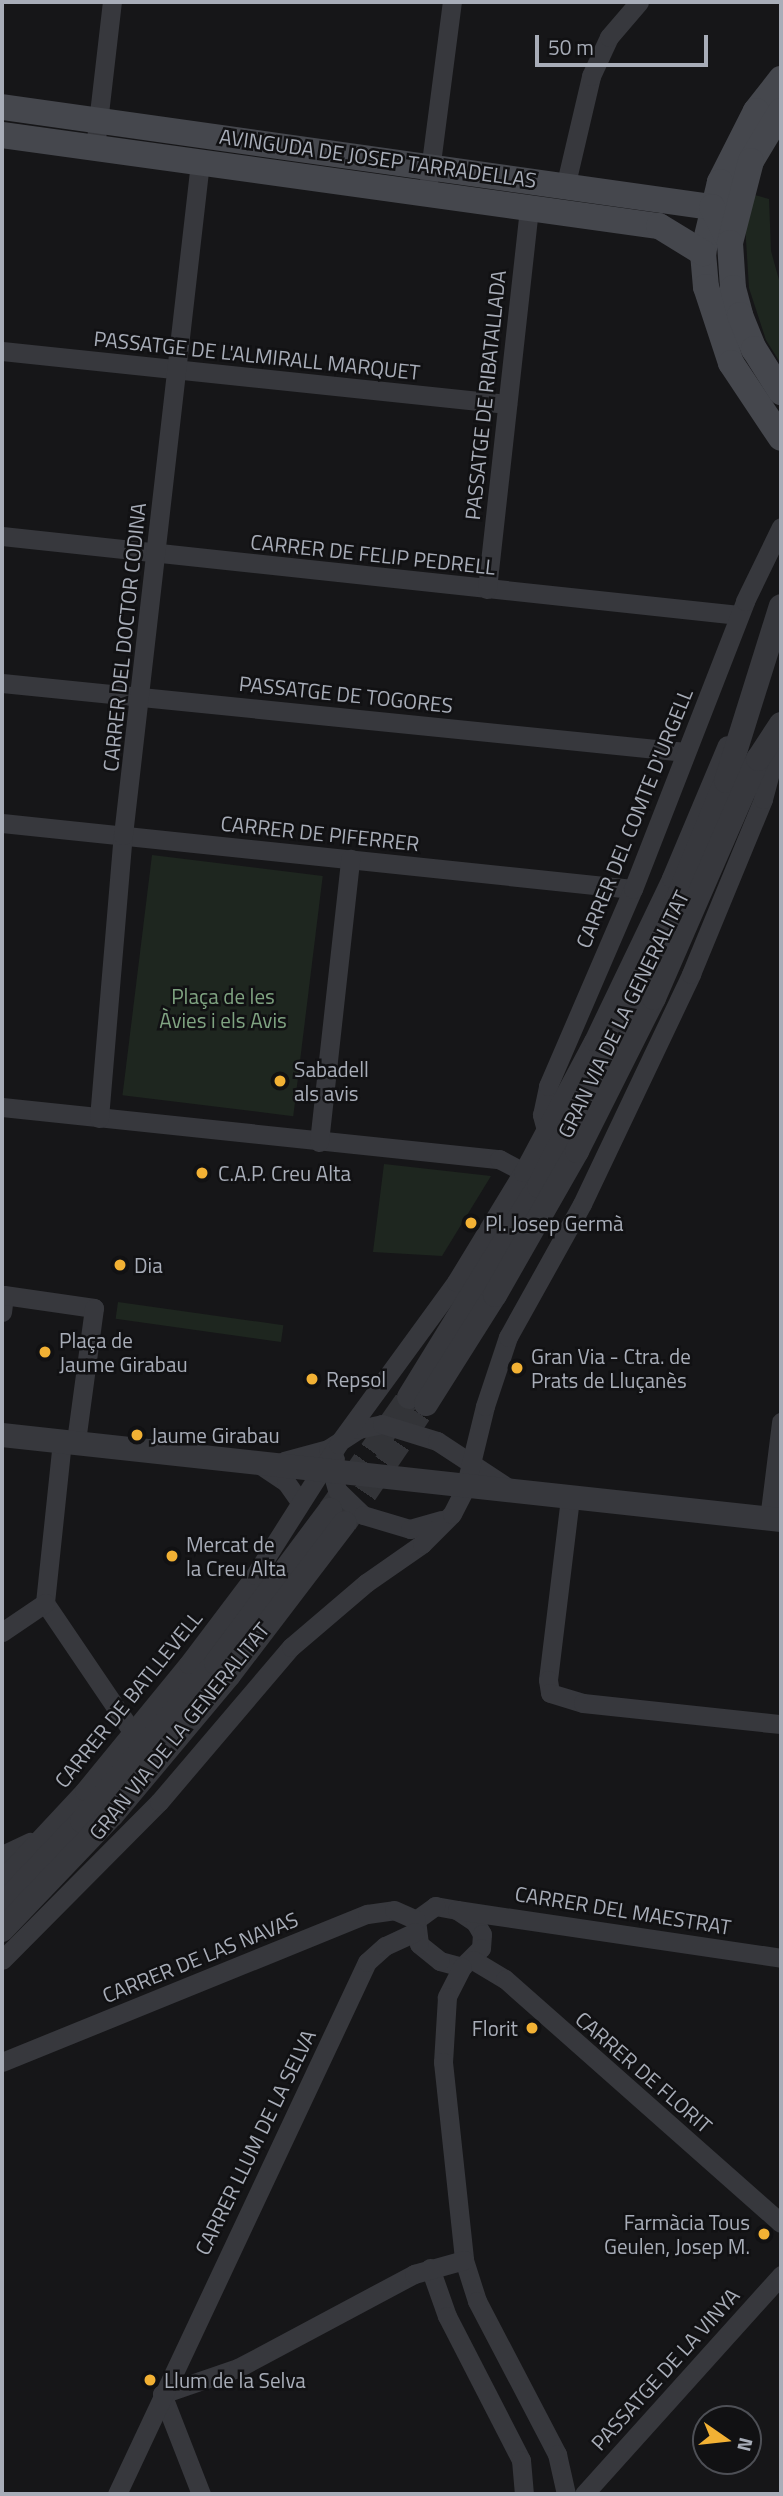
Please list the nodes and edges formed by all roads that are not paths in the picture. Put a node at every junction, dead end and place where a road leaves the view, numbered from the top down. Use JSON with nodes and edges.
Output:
{"nodes":[{"id":1,"x":112,"y":2,"type":"edge"},
{"id":2,"x":452,"y":2,"type":"edge"},
{"id":3,"x":639,"y":2,"type":"edge"},
{"id":4,"x":781,"y":79,"type":"edge"},
{"id":5,"x":2,"y":107,"type":"edge"},
{"id":6,"x":768,"y":111,"type":"edge"},
{"id":7,"x":97,"y":120,"type":"junction"},
{"id":8,"x":2,"y":135,"type":"edge"},
{"id":9,"x":95,"y":148,"type":"junction"},
{"id":10,"x":200,"y":162,"type":"junction"},
{"id":11,"x":429,"y":165,"type":"junction"},
{"id":12,"x":565,"y":183,"type":"junction"},
{"id":13,"x":433,"y":194,"type":"junction"},
{"id":14,"x":529,"y":207,"type":"junction"},
{"id":15,"x":712,"y":207,"type":"junction"},
{"id":16,"x":730,"y":243,"type":"junction"},
{"id":17,"x":703,"y":253,"type":"junction"},
{"id":18,"x":2,"y":351,"type":"edge"},
{"id":19,"x":176,"y":370,"type":"junction"},
{"id":20,"x":781,"y":392,"type":"edge"},
{"id":21,"x":507,"y":404,"type":"junction"},
{"id":22,"x":781,"y":438,"type":"edge"},
{"id":23,"x":781,"y":527,"type":"edge"},
{"id":24,"x":2,"y":536,"type":"edge"},
{"id":25,"x":156,"y":555,"type":"junction"},
{"id":26,"x":486,"y":589,"type":"junction"},
{"id":27,"x":781,"y":606,"type":"edge"},
{"id":28,"x":739,"y":615,"type":"junction"},
{"id":29,"x":2,"y":683,"type":"edge"},
{"id":30,"x":141,"y":696,"type":"junction"},
{"id":31,"x":750,"y":705,"type":"junction"},
{"id":32,"x":781,"y":724,"type":"edge"},
{"id":33,"x":781,"y":730,"type":"edge"},
{"id":34,"x":686,"y":752,"type":"junction"},
{"id":35,"x":2,"y":822,"type":"edge"},
{"id":36,"x":123,"y":835,"type":"junction"},
{"id":37,"x":350,"y":859,"type":"junction"},
{"id":38,"x":633,"y":890,"type":"junction"},
{"id":39,"x":2,"y":1107,"type":"edge"},
{"id":40,"x":99,"y":1118,"type":"junction"},
{"id":41,"x":546,"y":1130,"type":"junction"},
{"id":42,"x":319,"y":1142,"type":"junction"},
{"id":43,"x":523,"y":1172,"type":"junction"},
{"id":44,"x":2,"y":1312,"type":"edge"},
{"id":45,"x":781,"y":1422,"type":"edge"},
{"id":46,"x":2,"y":1435,"type":"edge"},
{"id":47,"x":69,"y":1441,"type":"junction"},
{"id":48,"x":476,"y":1442,"type":"junction"},
{"id":49,"x":338,"y":1444,"type":"junction"},
{"id":50,"x":472,"y":1462,"type":"junction"},
{"id":51,"x":258,"y":1463,"type":"junction"},
{"id":52,"x":326,"y":1471,"type":"junction"},
{"id":53,"x":465,"y":1488,"type":"junction"},
{"id":54,"x":521,"y":1494,"type":"junction"},
{"id":55,"x":570,"y":1498,"type":"junction"},
{"id":56,"x":300,"y":1502,"type":"junction"},
{"id":57,"x":452,"y":1514,"type":"junction"},
{"id":58,"x":775,"y":1520,"type":"edge"},
{"id":59,"x":45,"y":1603,"type":"junction"},
{"id":60,"x":2,"y":1632,"type":"edge"},
{"id":61,"x":781,"y":1724,"type":"edge"},
{"id":62,"x":133,"y":1733,"type":"junction"},
{"id":63,"x":40,"y":1837,"type":"junction"},
{"id":64,"x":2,"y":1855,"type":"edge"},
{"id":65,"x":2,"y":1879,"type":"edge"},
{"id":66,"x":2,"y":1905,"type":"edge"},
{"id":67,"x":457,"y":1910,"type":"junction"},
{"id":68,"x":415,"y":1926,"type":"junction"},
{"id":69,"x":2,"y":1930,"type":"edge"},
{"id":70,"x":781,"y":1958,"type":"edge"},
{"id":71,"x":2,"y":1960,"type":"edge"},
{"id":72,"x":468,"y":1964,"type":"junction"},
{"id":73,"x":2,"y":2062,"type":"edge"},
{"id":74,"x":781,"y":2223,"type":"edge"},
{"id":75,"x":464,"y":2260,"type":"junction"},
{"id":76,"x":430,"y":2269,"type":"junction"},
{"id":77,"x":781,"y":2275,"type":"edge"},
{"id":78,"x":162,"y":2395,"type":"junction"},
{"id":79,"x":117,"y":2494,"type":"edge"},
{"id":80,"x":201,"y":2494,"type":"edge"},
{"id":81,"x":524,"y":2494,"type":"edge"},
{"id":82,"x":566,"y":2494,"type":"edge"},
{"id":83,"x":584,"y":2494,"type":"edge"}],
"edges":[{"from":1,"to":7,"type":"street"},
{"from":2,"to":11,"type":"street"},
{"from":3,"to":12,"type":"street"},
{"from":4,"to":6,"type":"main road"},
{"from":5,"to":7,"type":"main road","name":"AVINGUDA DE JOSEP TARRADELLAS"},
{"from":6,"to":15,"type":"main road"},
{"from":6,"to":16,"type":"main road"},
{"from":7,"to":9,"type":"street"},
{"from":7,"to":11,"type":"main road","name":"AVINGUDA DE JOSEP TARRADELLAS"},
{"from":8,"to":9,"type":"main road","name":"AVINGUDA DE JOSEP TARRADELLAS"},
{"from":9,"to":10,"type":"main road","name":"AVINGUDA DE JOSEP TARRADELLAS"},
{"from":10,"to":13,"type":"main road","name":"AVINGUDA DE JOSEP TARRADELLAS"},
{"from":10,"to":19,"type":"street","name":"CARRER DEL DOCTOR CODINA"},
{"from":11,"to":12,"type":"main road","name":"AVINGUDA DE JOSEP TARRADELLAS"},
{"from":11,"to":13,"type":"street"},
{"from":12,"to":15,"type":"main road","name":"AVINGUDA DE JOSEP TARRADELLAS"},
{"from":13,"to":14,"type":"main road","name":"AVINGUDA DE JOSEP TARRADELLAS"},
{"from":14,"to":17,"type":"main road","name":"AVINGUDA DE JOSEP TARRADELLAS"},
{"from":14,"to":21,"type":"street","name":"PASSATGE DE RIBATALLADA"},
{"from":15,"to":16,"type":"main road"},
{"from":15,"to":17,"type":"main road"},
{"from":16,"to":20,"type":"main road"},
{"from":17,"to":22,"type":"main road"},
{"from":18,"to":19,"type":"street","name":"PASSATGE DE L'ALMIRALL MARQUET"},
{"from":19,"to":21,"type":"street","name":"PASSATGE DE L'ALMIRALL MARQUET"},
{"from":19,"to":25,"type":"street","name":"CARRER DEL DOCTOR CODINA"},
{"from":21,"to":26,"type":"street","name":"PASSATGE DE RIBATALLADA"},
{"from":23,"to":28,"type":"street","name":"CARRER DEL COMTE D'URGELL"},
{"from":24,"to":25,"type":"street","name":"CARRER DE FELIP PEDRELL"},
{"from":25,"to":26,"type":"street","name":"CARRER DE FELIP PEDRELL"},
{"from":25,"to":30,"type":"street","name":"CARRER DEL DOCTOR CODINA"},
{"from":26,"to":28,"type":"street","name":"CARRER DE FELIP PEDRELL"},
{"from":27,"to":31,"type":"street","name":"GRAN VIA DE LA GENERALITAT"},
{"from":28,"to":34,"type":"street","name":"CARRER DEL COMTE D'URGELL"},
{"from":29,"to":30,"type":"street","name":"PASSATGE DE TOGORES"},
{"from":30,"to":34,"type":"street","name":"PASSATGE DE TOGORES"},
{"from":30,"to":36,"type":"street","name":"CARRER DEL DOCTOR CODINA"},
{"from":31,"to":32,"type":"street","name":"GRAN VIA DE LA GENERALITAT"},
{"from":31,"to":41,"type":"street","name":"CARRER DEL COMTE D'URGELL"},
{"from":33,"to":48,"type":"street"},
{"from":34,"to":38,"type":"street","name":"CARRER DEL COMTE D'URGELL"},
{"from":35,"to":36,"type":"street","name":"CARRER DE PIFERRER"},
{"from":36,"to":37,"type":"street","name":"CARRER DE PIFERRER"},
{"from":36,"to":40,"type":"street","name":"CARRER DEL DOCTOR CODINA"},
{"from":37,"to":38,"type":"street","name":"CARRER DE PIFERRER"},
{"from":37,"to":42,"type":"street"},
{"from":38,"to":41,"type":"street","name":"CARRER DEL COMTE D'URGELL"},
{"from":39,"to":40,"type":"street"},
{"from":40,"to":42,"type":"street"},
{"from":41,"to":43,"type":"street","name":"CARRER DEL COMTE D'URGELL"},
{"from":42,"to":43,"type":"street"},
{"from":43,"to":49,"type":"street","name":"CARRER DEL COMTE D'URGELL"},
{"from":44,"to":47,"type":"street"},
{"from":45,"to":58,"type":"street"},
{"from":46,"to":47,"type":"street"},
{"from":47,"to":51,"type":"street"},
{"from":47,"to":59,"type":"street"},
{"from":48,"to":50,"type":"street"},
{"from":48,"to":54,"type":"street"},
{"from":49,"to":50,"type":"street"},
{"from":49,"to":51,"type":"street"},
{"from":49,"to":52,"type":"street"},
{"from":50,"to":53,"type":"street"},
{"from":50,"to":54,"type":"street"},
{"from":51,"to":52,"type":"street"},
{"from":51,"to":56,"type":"street"},
{"from":52,"to":53,"type":"street"},
{"from":52,"to":56,"type":"street","name":"CARRER DE BATLLEVELL"},
{"from":52,"to":57,"type":"street"},
{"from":53,"to":54,"type":"street"},
{"from":53,"to":57,"type":"street"},
{"from":54,"to":55,"type":"street"},
{"from":54,"to":57,"type":"street"},
{"from":55,"to":58,"type":"street"},
{"from":55,"to":61,"type":"street"},
{"from":56,"to":62,"type":"street","name":"CARRER DE BATLLEVELL"},
{"from":57,"to":71,"type":"street"},
{"from":59,"to":60,"type":"street"},
{"from":59,"to":62,"type":"street"},
{"from":62,"to":63,"type":"street","name":"CARRER DE BATLLEVELL"},
{"from":63,"to":64,"type":"street","name":"CARRER DE BATLLEVELL"},
{"from":63,"to":65,"type":"street"},
{"from":66,"to":69,"type":"street","name":"GRAN VIA DE LA GENERALITAT"},
{"from":67,"to":68,"type":"street"},
{"from":67,"to":70,"type":"street","name":"CARRER DEL MAESTRAT"},
{"from":67,"to":72,"type":"street"},
{"from":68,"to":72,"type":"street"},
{"from":68,"to":73,"type":"street","name":"CARRER DE LAS NAVAS"},
{"from":68,"to":78,"type":"street","name":"CARRER LLUM DE LA SELVA"},
{"from":72,"to":74,"type":"street","name":"CARRER DE FLORIT"},
{"from":72,"to":75,"type":"street"},
{"from":75,"to":76,"type":"street"},
{"from":75,"to":82,"type":"street"},
{"from":76,"to":78,"type":"street"},
{"from":76,"to":81,"type":"street"},
{"from":77,"to":83,"type":"street","name":"PASSATGE DE LA VINYA"},
{"from":78,"to":79,"type":"street","name":"CARRER LLUM DE LA SELVA"},
{"from":78,"to":80,"type":"street"}]}
